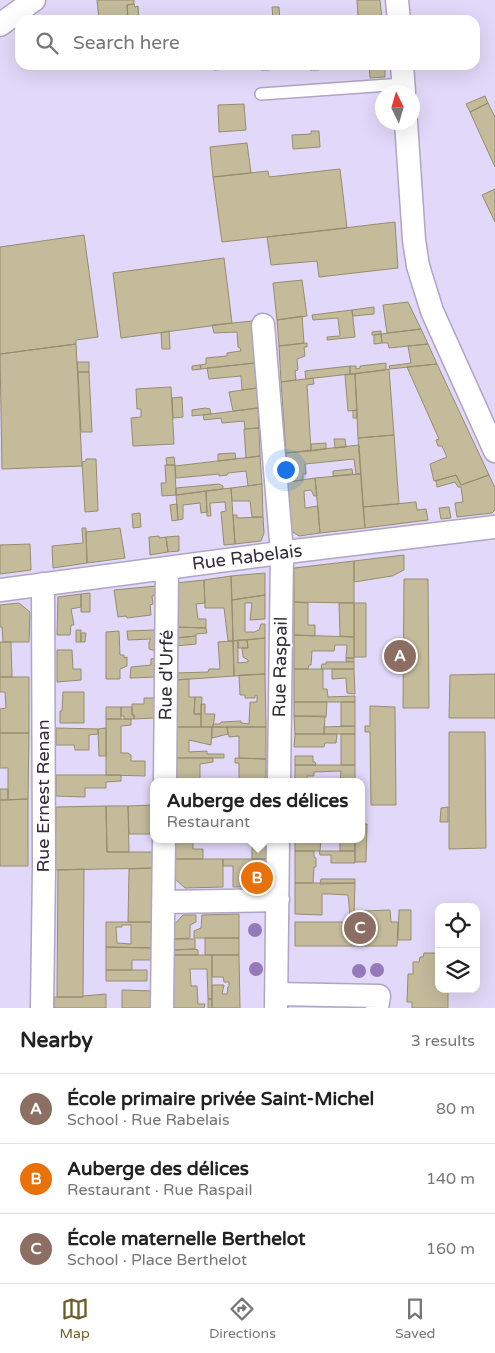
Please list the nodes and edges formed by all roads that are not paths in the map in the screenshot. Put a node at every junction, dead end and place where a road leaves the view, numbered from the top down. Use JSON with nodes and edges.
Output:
{"nodes":[{"id":1,"x":34,"y":0,"type":"edge"},
{"id":2,"x":397,"y":0,"type":"edge"},
{"id":3,"x":398,"y":15,"type":"edge"},
{"id":4,"x":0,"y":25,"type":"edge"},
{"id":5,"x":403,"y":81,"type":"edge"},
{"id":6,"x":261,"y":94,"type":"dead end"},
{"id":7,"x":407,"y":130,"type":"edge"},
{"id":8,"x":263,"y":325,"type":"dead end"},
{"id":9,"x":495,"y":451,"type":"edge"},
{"id":10,"x":495,"y":527,"type":"edge"},
{"id":11,"x":282,"y":553,"type":"junction"},
{"id":12,"x":167,"y":568,"type":"junction"},
{"id":13,"x":42,"y":584,"type":"junction"},
{"id":14,"x":0,"y":590,"type":"edge"},
{"id":15,"x":165,"y":778,"type":"edge"},
{"id":16,"x":279,"y":778,"type":"edge"},
{"id":17,"x":164,"y":843,"type":"edge"},
{"id":18,"x":278,"y":843,"type":"edge"},
{"id":19,"x":278,"y":900,"type":"junction"},
{"id":20,"x":164,"y":902,"type":"junction"},
{"id":21,"x":276,"y":1001,"type":"edge"},
{"id":22,"x":42,"y":1008,"type":"edge"},
{"id":23,"x":162,"y":1008,"type":"edge"},
{"id":24,"x":378,"y":1008,"type":"edge"}],
"edges":[{"from":1,"to":4,"type":"street"},
{"from":2,"to":3,"type":"street"},
{"from":5,"to":6,"type":"lane"},
{"from":7,"to":9,"type":"street"},
{"from":8,"to":11,"type":"street","name":"Rue Raspail"},
{"from":10,"to":11,"type":"street","name":"Rue Rabelais"},
{"from":11,"to":12,"type":"street","name":"Rue Rabelais"},
{"from":11,"to":16,"type":"street","name":"Rue Raspail"},
{"from":12,"to":13,"type":"street","name":"Rue Rabelais"},
{"from":12,"to":15,"type":"street","name":"Rue d'Urfé"},
{"from":13,"to":14,"type":"street","name":"Rue Rabelais"},
{"from":13,"to":22,"type":"street","name":"Rue Ernest Renan"},
{"from":17,"to":20,"type":"street"},
{"from":18,"to":19,"type":"street"},
{"from":19,"to":20,"type":"street"},
{"from":19,"to":21,"type":"street"},
{"from":20,"to":23,"type":"street"},
{"from":21,"to":24,"type":"street"}]}
